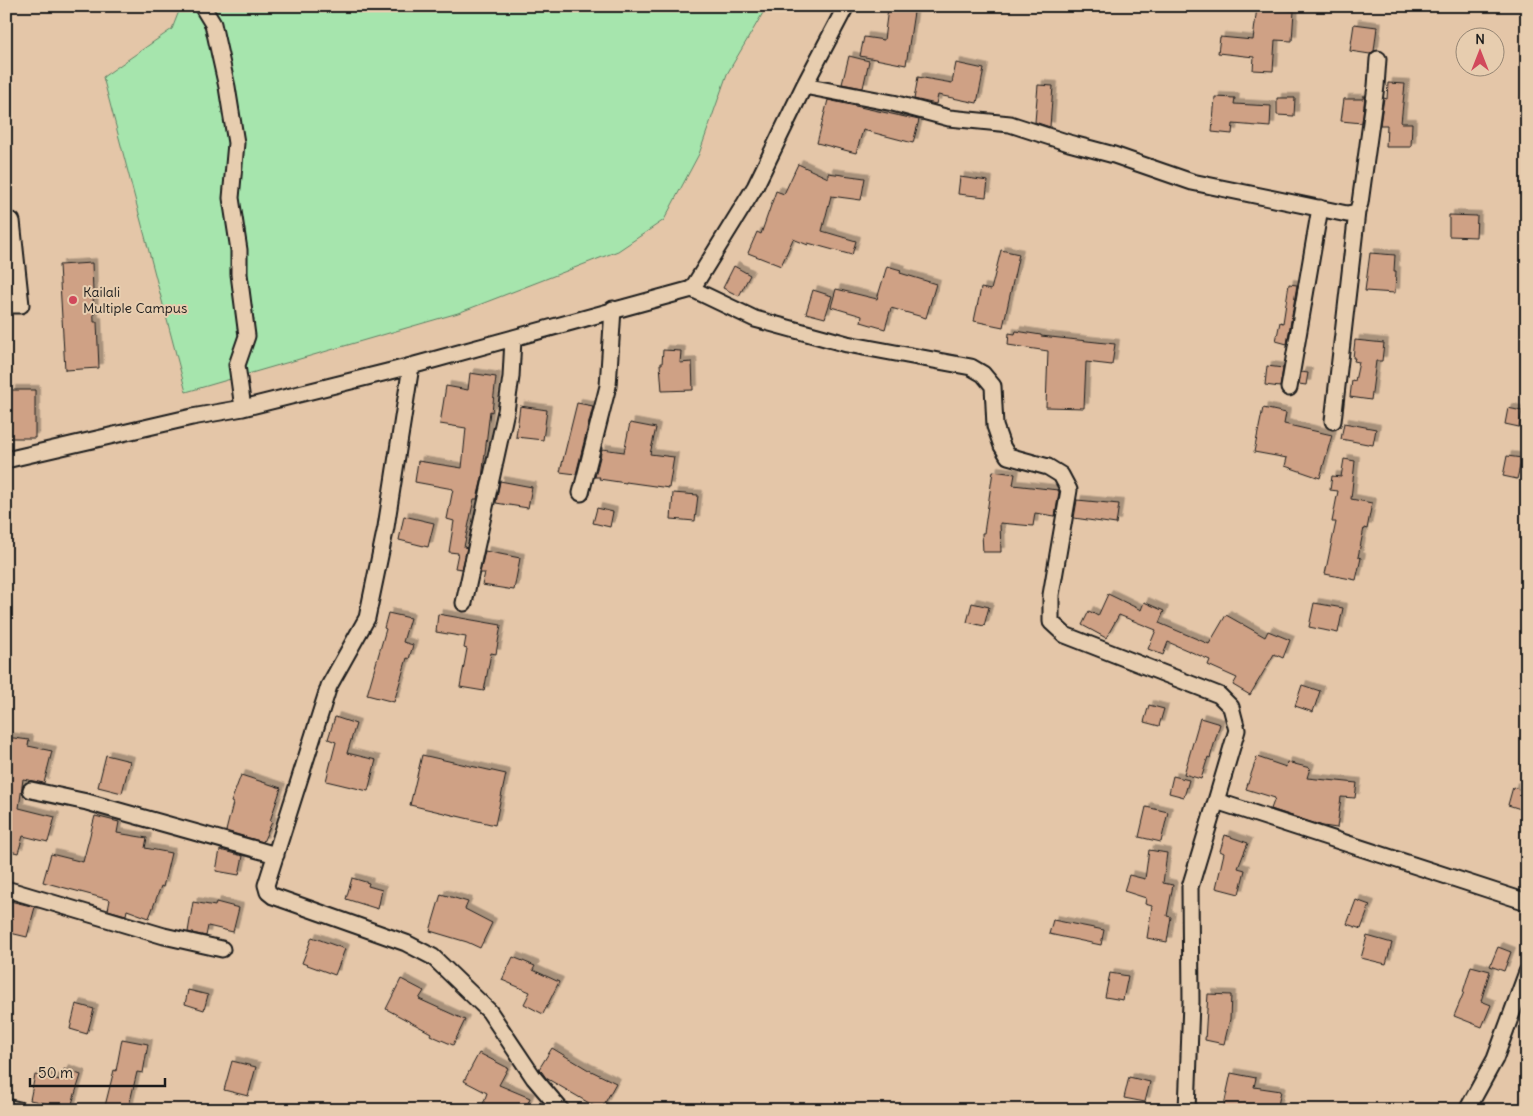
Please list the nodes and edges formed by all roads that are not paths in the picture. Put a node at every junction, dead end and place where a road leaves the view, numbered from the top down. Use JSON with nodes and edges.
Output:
{"nodes":[{"id":1,"x":202,"y":6,"type":"edge"},
{"id":2,"x":846,"y":6,"type":"edge"},
{"id":3,"x":1378,"y":59,"type":"dead end"},
{"id":4,"x":804,"y":86,"type":"junction"},
{"id":5,"x":1320,"y":208,"type":"junction"},
{"id":6,"x":1357,"y":212,"type":"junction"},
{"id":7,"x":12,"y":221,"type":"dead end"},
{"id":8,"x":692,"y":289,"type":"junction"},
{"id":9,"x":6,"y":305,"type":"edge"},
{"id":10,"x":613,"y":309,"type":"junction"},
{"id":11,"x":512,"y":339,"type":"junction"},
{"id":12,"x":411,"y":366,"type":"junction"},
{"id":13,"x":1289,"y":388,"type":"dead end"},
{"id":14,"x":243,"y":408,"type":"junction"},
{"id":15,"x":1333,"y":421,"type":"dead end"},
{"id":16,"x":6,"y":460,"type":"edge"},
{"id":17,"x":581,"y":493,"type":"dead end"},
{"id":18,"x":464,"y":603,"type":"dead end"},
{"id":19,"x":31,"y":790,"type":"dead end"},
{"id":20,"x":1216,"y":801,"type":"junction"},
{"id":21,"x":276,"y":855,"type":"junction"},
{"id":22,"x":6,"y":889,"type":"edge"},
{"id":23,"x":1527,"y":902,"type":"edge"},
{"id":24,"x":222,"y":949,"type":"dead end"},
{"id":25,"x":1527,"y":972,"type":"edge"},
{"id":26,"x":6,"y":1107,"type":"edge"},
{"id":27,"x":19,"y":1110,"type":"edge"},
{"id":28,"x":561,"y":1110,"type":"edge"},
{"id":29,"x":1187,"y":1110,"type":"edge"},
{"id":30,"x":1467,"y":1110,"type":"edge"}],
"edges":[{"from":1,"to":14,"type":"street"},
{"from":2,"to":4,"type":"street"},
{"from":3,"to":6,"type":"street"},
{"from":4,"to":5,"type":"street"},
{"from":4,"to":8,"type":"street"},
{"from":5,"to":6,"type":"street"},
{"from":5,"to":13,"type":"street"},
{"from":6,"to":15,"type":"street"},
{"from":7,"to":9,"type":"street"},
{"from":8,"to":10,"type":"street"},
{"from":8,"to":20,"type":"street"},
{"from":10,"to":11,"type":"street"},
{"from":10,"to":17,"type":"street"},
{"from":11,"to":12,"type":"street"},
{"from":11,"to":18,"type":"street"},
{"from":12,"to":14,"type":"street"},
{"from":12,"to":21,"type":"street"},
{"from":14,"to":16,"type":"street"},
{"from":19,"to":21,"type":"street"},
{"from":20,"to":23,"type":"street"},
{"from":20,"to":29,"type":"street"},
{"from":21,"to":28,"type":"street"},
{"from":22,"to":24,"type":"street"},
{"from":25,"to":30,"type":"street"},
{"from":26,"to":27,"type":"street"}]}
